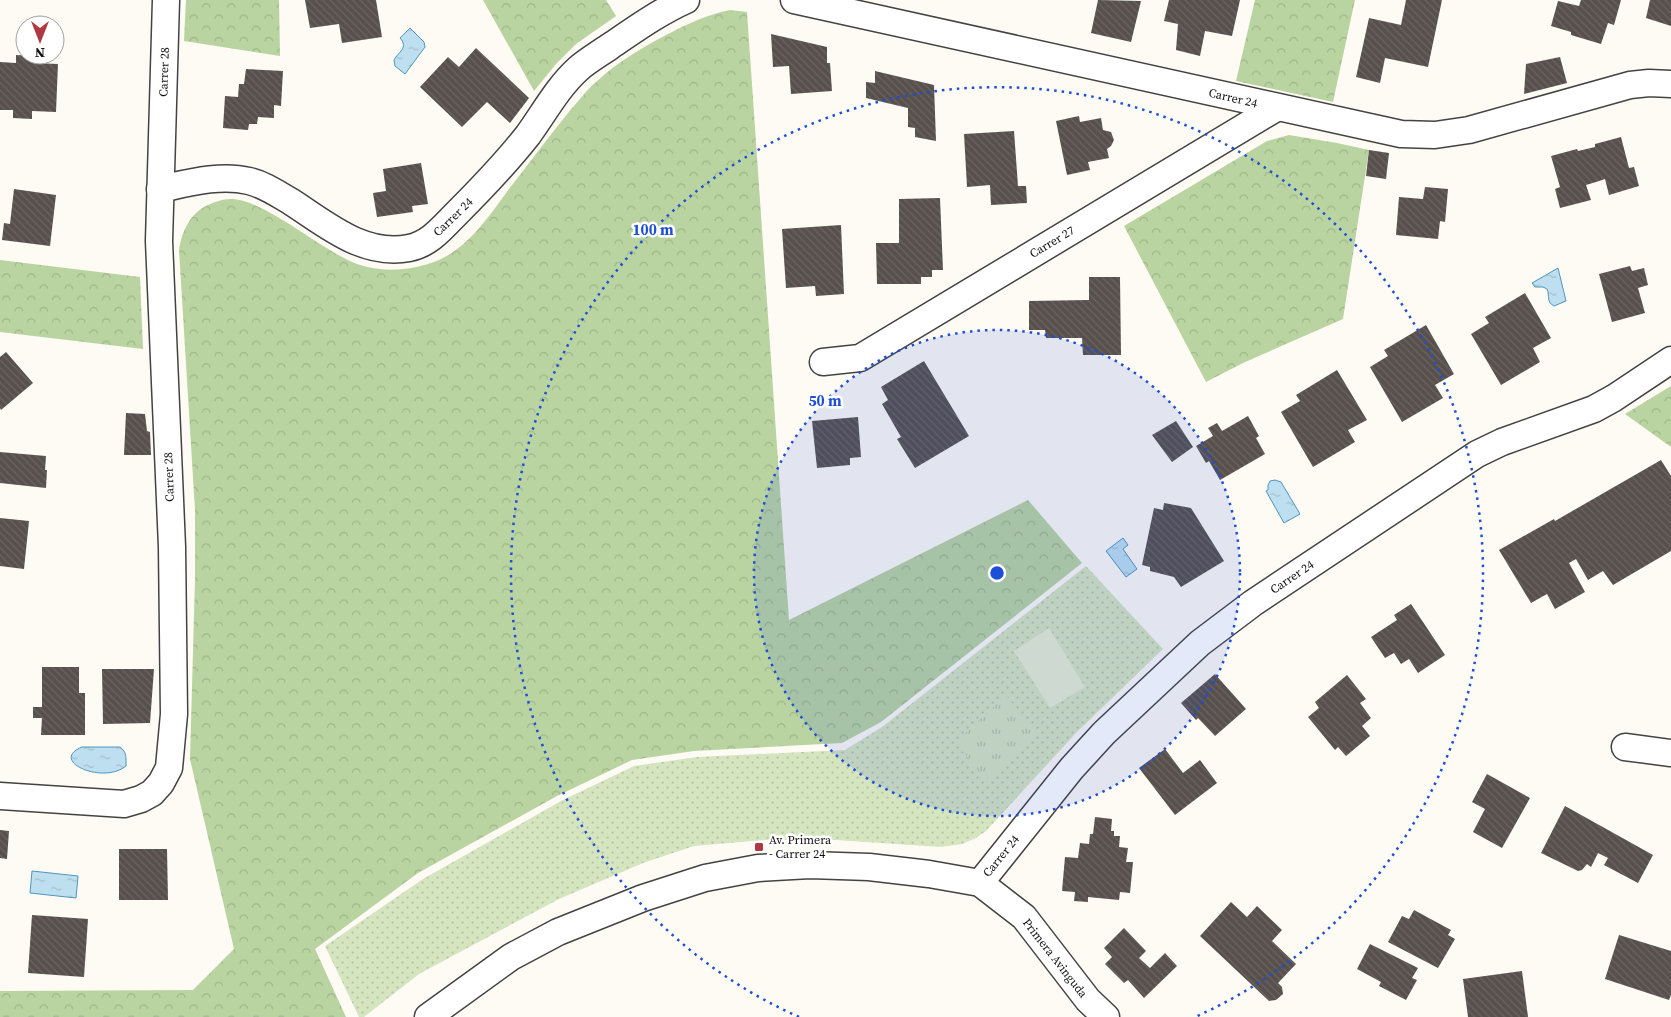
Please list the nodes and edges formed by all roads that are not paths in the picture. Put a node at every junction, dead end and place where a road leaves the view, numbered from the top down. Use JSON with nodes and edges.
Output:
{"nodes":[{"id":1,"x":166,"y":0,"type":"edge"},
{"id":2,"x":686,"y":0,"type":"edge"},
{"id":3,"x":794,"y":0,"type":"edge"},
{"id":4,"x":1671,"y":84,"type":"edge"},
{"id":5,"x":1276,"y":108,"type":"junction"},
{"id":6,"x":160,"y":189,"type":"junction"},
{"id":7,"x":1671,"y":360,"type":"edge"},
{"id":8,"x":823,"y":362,"type":"dead end"},
{"id":9,"x":1625,"y":747,"type":"dead end"},
{"id":10,"x":1671,"y":753,"type":"edge"},
{"id":11,"x":0,"y":796,"type":"edge"},
{"id":12,"x":980,"y":883,"type":"junction"},
{"id":13,"x":428,"y":1017,"type":"edge"},
{"id":14,"x":1106,"y":1017,"type":"edge"}],
"edges":[{"from":1,"to":6,"type":"street","name":"Carrer 28"},
{"from":2,"to":6,"type":"street","name":"Carrer 24"},
{"from":3,"to":5,"type":"street","name":"Carrer 24"},
{"from":4,"to":5,"type":"street","name":"Carrer 24"},
{"from":5,"to":8,"type":"street","name":"Carrer 27"},
{"from":6,"to":11,"type":"street","name":"Carrer 28"},
{"from":7,"to":12,"type":"street","name":"Carrer 24"},
{"from":9,"to":10,"type":"street"},
{"from":12,"to":13,"type":"street"},
{"from":12,"to":14,"type":"street","name":"Primera Avinguda"}]}
